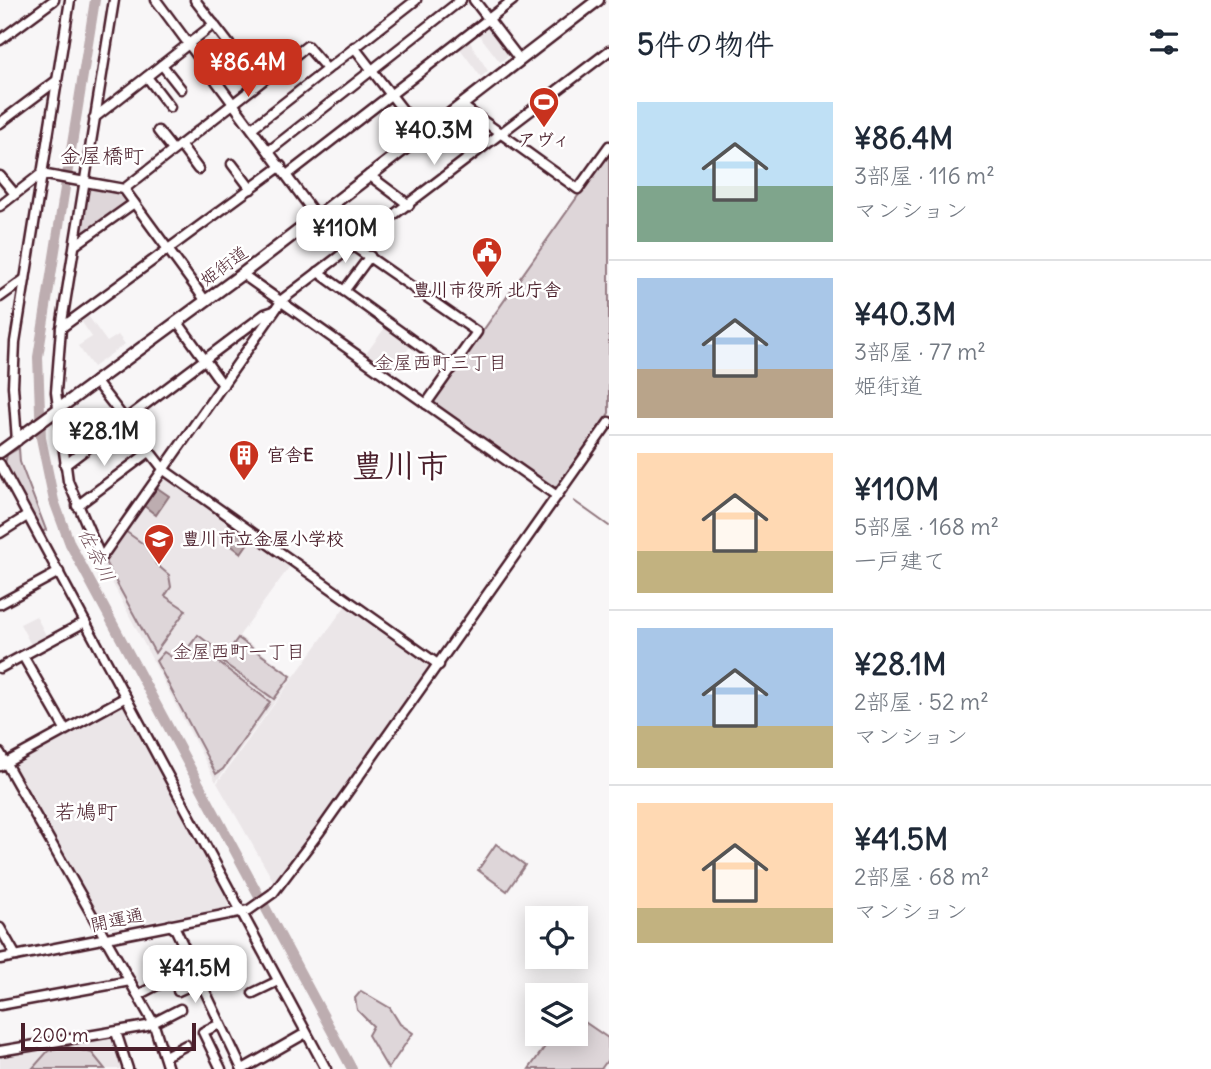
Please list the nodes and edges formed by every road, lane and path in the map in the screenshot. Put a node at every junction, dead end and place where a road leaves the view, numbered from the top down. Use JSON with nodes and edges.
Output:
{"nodes":[{"id":1,"x":54,"y":0,"type":"edge"},
{"id":2,"x":70,"y":0,"type":"edge"},
{"id":3,"x":114,"y":0,"type":"edge"},
{"id":4,"x":156,"y":0,"type":"edge"},
{"id":5,"x":195,"y":0,"type":"edge"},
{"id":6,"x":416,"y":0,"type":"edge"},
{"id":7,"x":461,"y":0,"type":"edge"},
{"id":8,"x":474,"y":0,"type":"edge"},
{"id":9,"x":513,"y":0,"type":"edge"},
{"id":10,"x":598,"y":0,"type":"edge"},
{"id":11,"x":489,"y":19,"type":"junction"},
{"id":12,"x":214,"y":24,"type":"junction"},
{"id":13,"x":0,"y":40,"type":"edge"},
{"id":14,"x":188,"y":43,"type":"junction"},
{"id":15,"x":354,"y":47,"type":"junction"},
{"id":16,"x":609,"y":51,"type":"edge"},
{"id":17,"x":520,"y":60,"type":"junction"},
{"id":18,"x":162,"y":65,"type":"junction"},
{"id":19,"x":327,"y":69,"type":"junction"},
{"id":20,"x":373,"y":72,"type":"junction"},
{"id":21,"x":147,"y":77,"type":"junction"},
{"id":22,"x":56,"y":81,"type":"junction"},
{"id":23,"x":259,"y":83,"type":"junction"},
{"id":24,"x":180,"y":89,"type":"dead end"},
{"id":25,"x":391,"y":94,"type":"junction"},
{"id":26,"x":234,"y":103,"type":"junction"},
{"id":27,"x":461,"y":105,"type":"junction"},
{"id":28,"x":170,"y":107,"type":"dead end"},
{"id":29,"x":94,"y":118,"type":"junction"},
{"id":30,"x":0,"y":122,"type":"edge"},
{"id":31,"x":252,"y":128,"type":"junction"},
{"id":32,"x":158,"y":131,"type":"dead end"},
{"id":33,"x":500,"y":134,"type":"junction"},
{"id":34,"x":422,"y":135,"type":"junction"},
{"id":35,"x":609,"y":146,"type":"edge"},
{"id":36,"x":177,"y":147,"type":"junction"},
{"id":37,"x":269,"y":151,"type":"junction"},
{"id":38,"x":232,"y":164,"type":"dead end"},
{"id":39,"x":281,"y":166,"type":"junction"},
{"id":40,"x":198,"y":169,"type":"dead end"},
{"id":41,"x":46,"y":175,"type":"junction"},
{"id":42,"x":287,"y":175,"type":"junction"},
{"id":43,"x":369,"y":175,"type":"junction"},
{"id":44,"x":0,"y":176,"type":"edge"},
{"id":45,"x":81,"y":181,"type":"junction"},
{"id":46,"x":251,"y":189,"type":"junction"},
{"id":47,"x":124,"y":190,"type":"junction"},
{"id":48,"x":15,"y":194,"type":"junction"},
{"id":49,"x":134,"y":203,"type":"junction"},
{"id":50,"x":409,"y":205,"type":"junction"},
{"id":51,"x":0,"y":206,"type":"edge"},
{"id":52,"x":317,"y":215,"type":"junction"},
{"id":53,"x":75,"y":245,"type":"junction"},
{"id":54,"x":353,"y":245,"type":"junction"},
{"id":55,"x":170,"y":250,"type":"junction"},
{"id":56,"x":370,"y":256,"type":"junction"},
{"id":57,"x":318,"y":272,"type":"junction"},
{"id":58,"x":242,"y":274,"type":"junction"},
{"id":59,"x":25,"y":279,"type":"junction"},
{"id":60,"x":0,"y":283,"type":"edge"},
{"id":61,"x":344,"y":291,"type":"junction"},
{"id":62,"x":3,"y":295,"type":"edge"},
{"id":63,"x":205,"y":300,"type":"junction"},
{"id":64,"x":281,"y":302,"type":"junction"},
{"id":65,"x":274,"y":311,"type":"junction"},
{"id":66,"x":177,"y":321,"type":"junction"},
{"id":67,"x":61,"y":328,"type":"junction"},
{"id":68,"x":205,"y":360,"type":"junction"},
{"id":69,"x":452,"y":369,"type":"junction"},
{"id":70,"x":95,"y":381,"type":"junction"},
{"id":71,"x":223,"y":385,"type":"junction"},
{"id":72,"x":426,"y":404,"type":"junction"},
{"id":73,"x":53,"y":412,"type":"junction"},
{"id":74,"x":125,"y":420,"type":"junction"},
{"id":75,"x":609,"y":422,"type":"edge"},
{"id":76,"x":19,"y":439,"type":"junction"},
{"id":77,"x":0,"y":452,"type":"edge"},
{"id":78,"x":149,"y":452,"type":"junction"},
{"id":79,"x":0,"y":464,"type":"edge"},
{"id":80,"x":65,"y":465,"type":"junction"},
{"id":81,"x":164,"y":470,"type":"junction"},
{"id":82,"x":557,"y":496,"type":"junction"},
{"id":83,"x":77,"y":506,"type":"junction"},
{"id":84,"x":27,"y":516,"type":"junction"},
{"id":85,"x":0,"y":533,"type":"edge"},
{"id":86,"x":59,"y":572,"type":"junction"},
{"id":87,"x":0,"y":604,"type":"edge"},
{"id":88,"x":85,"y":622,"type":"junction"},
{"id":89,"x":23,"y":656,"type":"junction"},
{"id":90,"x":439,"y":665,"type":"junction"},
{"id":91,"x":0,"y":668,"type":"edge"},
{"id":92,"x":125,"y":697,"type":"junction"},
{"id":93,"x":65,"y":729,"type":"junction"},
{"id":94,"x":0,"y":753,"type":"edge"},
{"id":95,"x":3,"y":765,"type":"edge"},
{"id":96,"x":240,"y":911,"type":"junction"},
{"id":97,"x":170,"y":925,"type":"junction"},
{"id":98,"x":0,"y":928,"type":"edge"},
{"id":99,"x":106,"y":937,"type":"junction"},
{"id":100,"x":16,"y":956,"type":"junction"},
{"id":101,"x":0,"y":958,"type":"edge"},
{"id":102,"x":130,"y":981,"type":"junction"},
{"id":103,"x":200,"y":981,"type":"junction"},
{"id":104,"x":278,"y":981,"type":"junction"},
{"id":105,"x":163,"y":982,"type":"dead end"},
{"id":106,"x":178,"y":992,"type":"dead end"},
{"id":107,"x":253,"y":993,"type":"dead end"},
{"id":108,"x":138,"y":995,"type":"junction"},
{"id":109,"x":0,"y":1005,"type":"edge"},
{"id":110,"x":180,"y":1009,"type":"dead end"},
{"id":111,"x":153,"y":1022,"type":"junction"},
{"id":112,"x":220,"y":1024,"type":"junction"},
{"id":113,"x":116,"y":1032,"type":"junction"},
{"id":114,"x":306,"y":1033,"type":"junction"},
{"id":115,"x":186,"y":1045,"type":"dead end"},
{"id":116,"x":1,"y":1049,"type":"edge"},
{"id":117,"x":165,"y":1056,"type":"junction"},
{"id":118,"x":128,"y":1069,"type":"edge"},
{"id":119,"x":168,"y":1069,"type":"edge"},
{"id":120,"x":221,"y":1069,"type":"edge"},
{"id":121,"x":242,"y":1069,"type":"edge"},
{"id":122,"x":326,"y":1069,"type":"edge"}],
"edges":[{"from":1,"to":13,"type":"street"},
{"from":2,"to":22,"type":"street"},
{"from":3,"to":29,"type":"street"},
{"from":4,"to":14,"type":"street"},
{"from":5,"to":12,"type":"street"},
{"from":6,"to":15,"type":"street"},
{"from":7,"to":20,"type":"street"},
{"from":8,"to":11,"type":"street"},
{"from":9,"to":11,"type":"street"},
{"from":10,"to":17,"type":"main road","name":"姫街道"},
{"from":11,"to":17,"type":"street"},
{"from":11,"to":25,"type":"street"},
{"from":12,"to":14,"type":"street"},
{"from":12,"to":23,"type":"street"},
{"from":14,"to":18,"type":"street"},
{"from":14,"to":26,"type":"street"},
{"from":15,"to":19,"type":"street"},
{"from":15,"to":20,"type":"street"},
{"from":16,"to":33,"type":"street"},
{"from":17,"to":27,"type":"main road","name":"姫街道"},
{"from":18,"to":21,"type":"street"},
{"from":18,"to":24,"type":"street"},
{"from":19,"to":23,"type":"street"},
{"from":19,"to":31,"type":"street"},
{"from":20,"to":25,"type":"street"},
{"from":20,"to":37,"type":"street"},
{"from":21,"to":28,"type":"street"},
{"from":21,"to":29,"type":"street"},
{"from":22,"to":30,"type":"street"},
{"from":22,"to":41,"type":"street"},
{"from":23,"to":26,"type":"street"},
{"from":25,"to":34,"type":"street"},
{"from":25,"to":42,"type":"street"},
{"from":26,"to":31,"type":"street"},
{"from":26,"to":36,"type":"street"},
{"from":27,"to":33,"type":"street"},
{"from":27,"to":34,"type":"main road","name":"姫街道"},
{"from":29,"to":45,"type":"street"},
{"from":31,"to":37,"type":"street"},
{"from":32,"to":36,"type":"street"},
{"from":33,"to":35,"type":"street"},
{"from":33,"to":50,"type":"street"},
{"from":34,"to":43,"type":"main road","name":"姫街道"},
{"from":36,"to":40,"type":"street"},
{"from":36,"to":47,"type":"street"},
{"from":37,"to":39,"type":"street"},
{"from":38,"to":46,"type":"street"},
{"from":39,"to":42,"type":"street"},
{"from":39,"to":46,"type":"street"},
{"from":41,"to":45,"type":"street"},
{"from":41,"to":48,"type":"street"},
{"from":41,"to":59,"type":"street"},
{"from":42,"to":52,"type":"street"},
{"from":43,"to":50,"type":"street"},
{"from":43,"to":52,"type":"main road","name":"姫街道"},
{"from":44,"to":48,"type":"street"},
{"from":45,"to":47,"type":"street"},
{"from":45,"to":53,"type":"street"},
{"from":46,"to":55,"type":"street"},
{"from":47,"to":49,"type":"street"},
{"from":48,"to":51,"type":"street"},
{"from":49,"to":53,"type":"street"},
{"from":49,"to":55,"type":"street"},
{"from":50,"to":54,"type":"street"},
{"from":52,"to":54,"type":"street"},
{"from":52,"to":58,"type":"main road","name":"姫街道"},
{"from":53,"to":67,"type":"street"},
{"from":54,"to":56,"type":"street"},
{"from":54,"to":57,"type":"street"},
{"from":55,"to":63,"type":"street"},
{"from":55,"to":67,"type":"street"},
{"from":56,"to":61,"type":"street"},
{"from":56,"to":69,"type":"street"},
{"from":57,"to":61,"type":"street"},
{"from":57,"to":64,"type":"street"},
{"from":58,"to":63,"type":"main road","name":"姫街道"},
{"from":58,"to":64,"type":"street"},
{"from":59,"to":62,"type":"street"},
{"from":59,"to":76,"type":"street"},
{"from":60,"to":62,"type":"street"},
{"from":61,"to":69,"type":"street"},
{"from":63,"to":66,"type":"main road","name":"姫街道"},
{"from":64,"to":65,"type":"street"},
{"from":64,"to":72,"type":"street"},
{"from":65,"to":68,"type":"street"},
{"from":65,"to":71,"type":"street"},
{"from":66,"to":68,"type":"street"},
{"from":66,"to":70,"type":"main road","name":"姫街道"},
{"from":67,"to":73,"type":"street"},
{"from":68,"to":71,"type":"street"},
{"from":68,"to":74,"type":"street"},
{"from":69,"to":72,"type":"street"},
{"from":70,"to":73,"type":"main road","name":"姫街道"},
{"from":70,"to":74,"type":"street"},
{"from":71,"to":81,"type":"street"},
{"from":72,"to":82,"type":"street"},
{"from":73,"to":76,"type":"main road","name":"姫街道"},
{"from":73,"to":80,"type":"street"},
{"from":74,"to":78,"type":"street"},
{"from":74,"to":80,"type":"street"},
{"from":75,"to":82,"type":"street"},
{"from":76,"to":77,"type":"main road","name":"姫街道"},
{"from":78,"to":81,"type":"street"},
{"from":78,"to":83,"type":"street"},
{"from":79,"to":84,"type":"street"},
{"from":80,"to":83,"type":"street"},
{"from":81,"to":83,"type":"street"},
{"from":81,"to":90,"type":"street"},
{"from":82,"to":90,"type":"street"},
{"from":84,"to":85,"type":"street"},
{"from":84,"to":86,"type":"street"},
{"from":86,"to":87,"type":"street"},
{"from":86,"to":88,"type":"street"},
{"from":88,"to":89,"type":"street"},
{"from":88,"to":92,"type":"street"},
{"from":89,"to":91,"type":"street"},
{"from":89,"to":93,"type":"street"},
{"from":90,"to":96,"type":"street","name":"開運通"},
{"from":92,"to":93,"type":"street"},
{"from":92,"to":96,"type":"street"},
{"from":93,"to":95,"type":"street"},
{"from":94,"to":95,"type":"street"},
{"from":95,"to":99,"type":"street"},
{"from":96,"to":97,"type":"street","name":"開運通"},
{"from":96,"to":104,"type":"street"},
{"from":97,"to":99,"type":"street","name":"開運通"},
{"from":97,"to":103,"type":"street"},
{"from":98,"to":100,"type":"street"},
{"from":99,"to":100,"type":"street","name":"開運通"},
{"from":99,"to":102,"type":"street"},
{"from":100,"to":101,"type":"street","name":"開運通"},
{"from":102,"to":108,"type":"street"},
{"from":102,"to":109,"type":"street"},
{"from":103,"to":106,"type":"street"},
{"from":103,"to":112,"type":"street"},
{"from":104,"to":107,"type":"street"},
{"from":104,"to":114,"type":"street"},
{"from":105,"to":108,"type":"street"},
{"from":108,"to":111,"type":"street"},
{"from":110,"to":111,"type":"street"},
{"from":111,"to":113,"type":"street"},
{"from":111,"to":117,"type":"street"},
{"from":112,"to":120,"type":"street"},
{"from":112,"to":121,"type":"street"},
{"from":113,"to":116,"type":"street"},
{"from":113,"to":118,"type":"street"},
{"from":114,"to":121,"type":"street"},
{"from":114,"to":122,"type":"street"},
{"from":115,"to":117,"type":"street"},
{"from":117,"to":119,"type":"street"}]}
